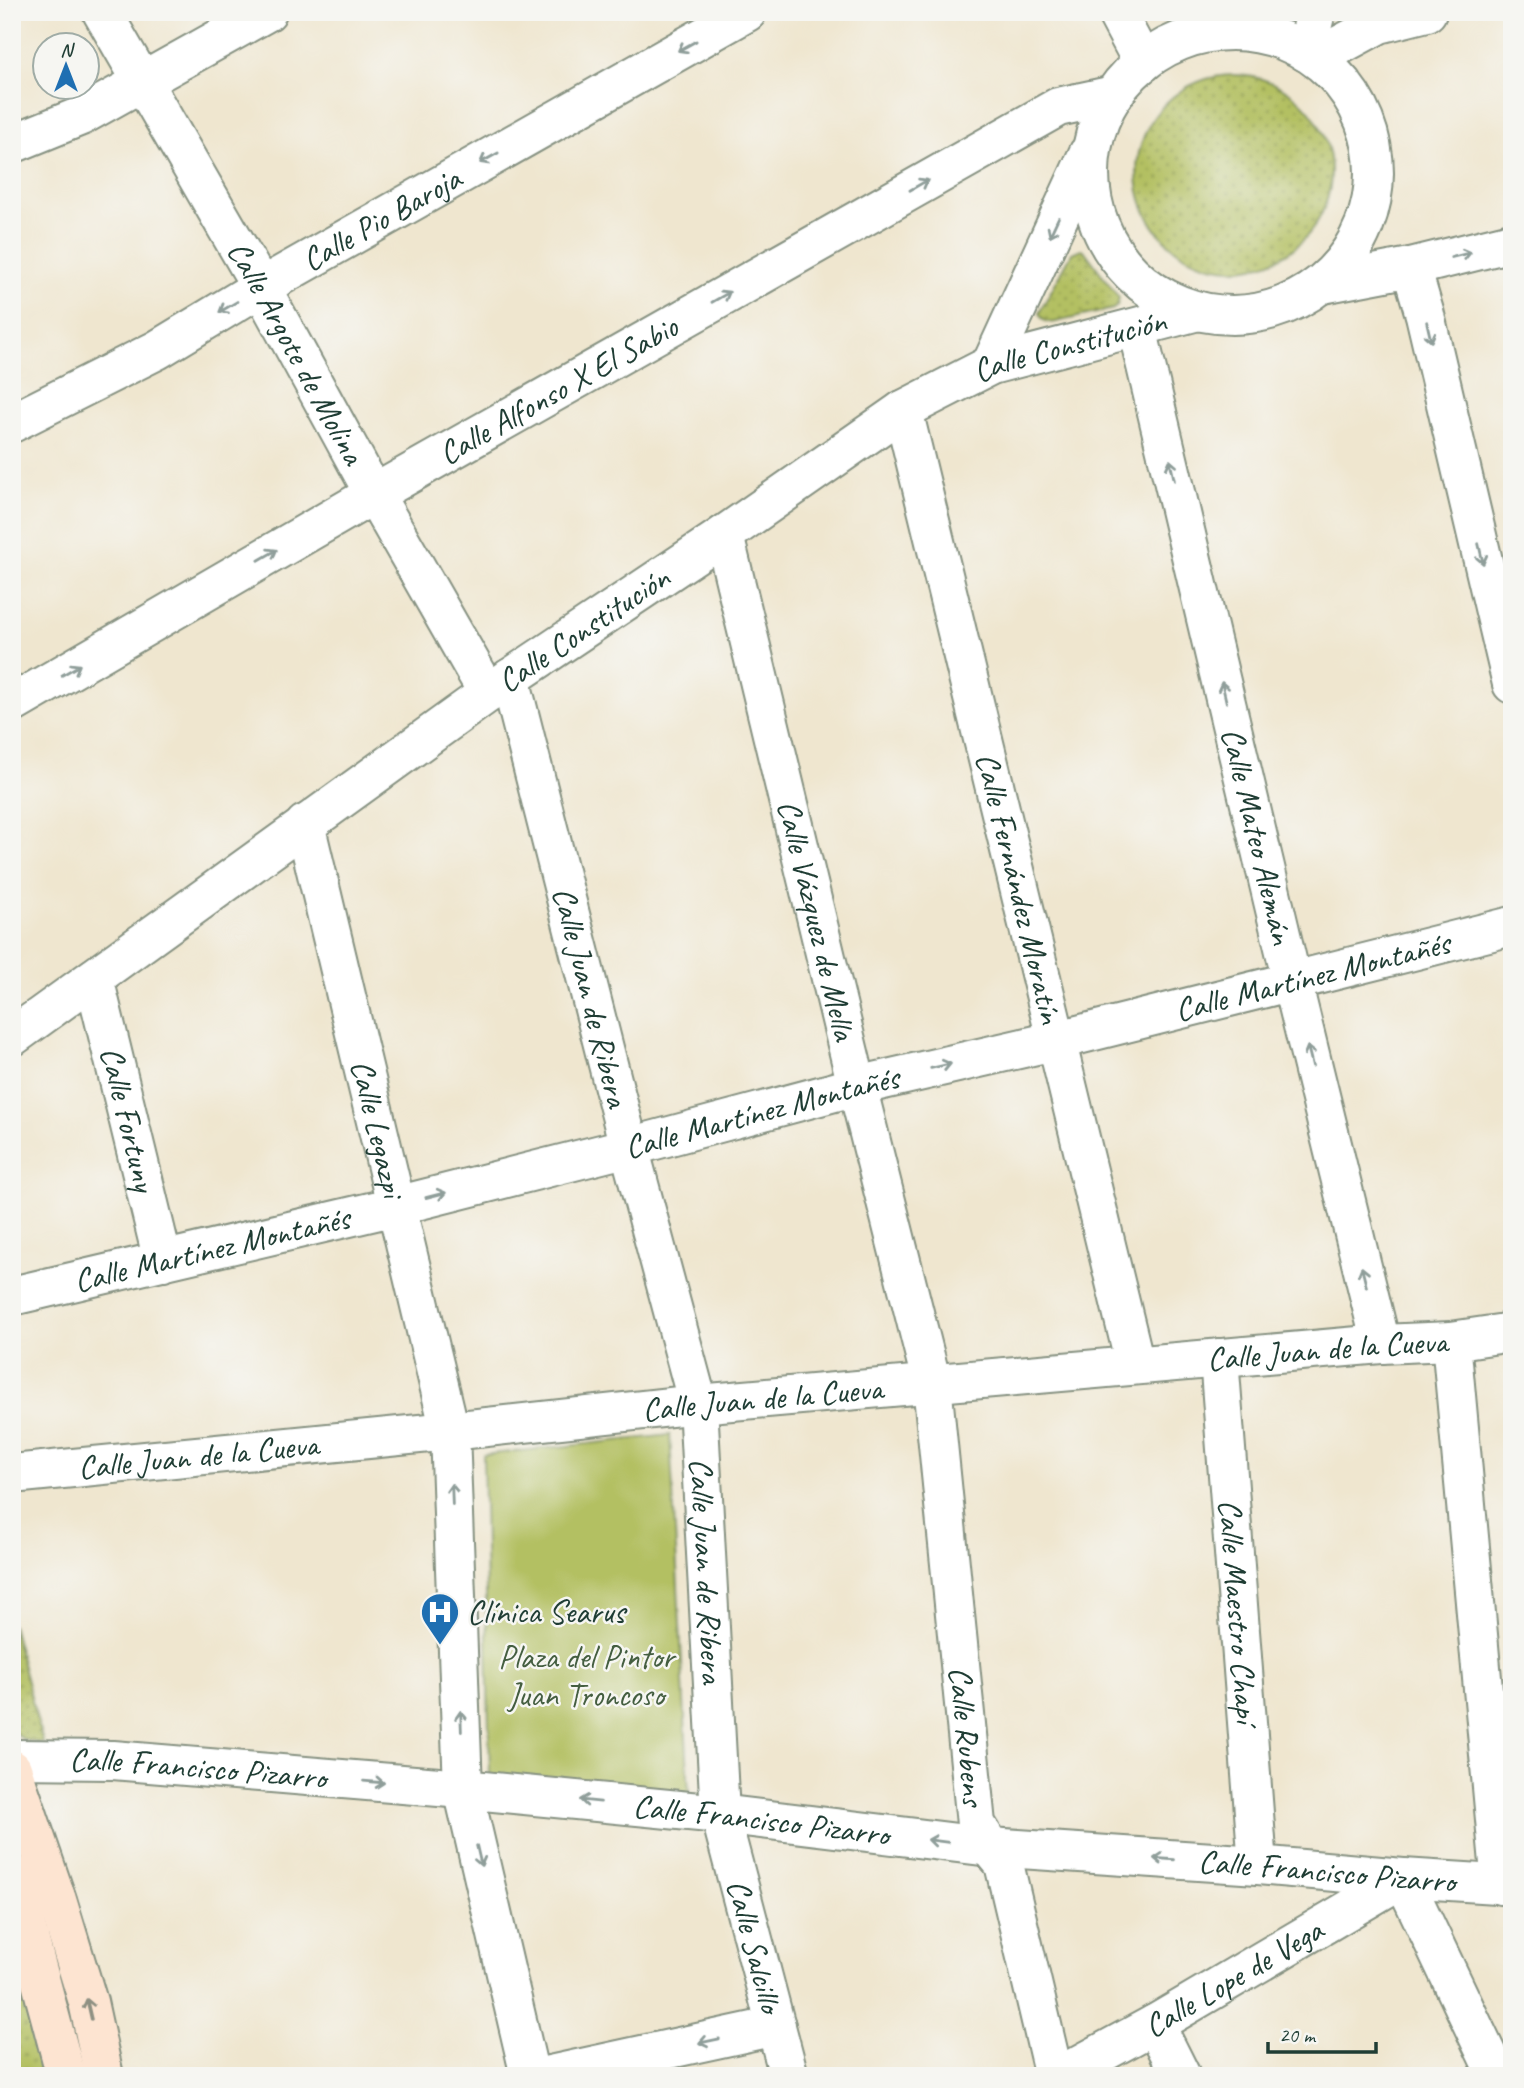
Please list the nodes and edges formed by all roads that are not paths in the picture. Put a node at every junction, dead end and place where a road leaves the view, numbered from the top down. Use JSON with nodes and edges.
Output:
{"nodes":[{"id":1,"x":102,"y":12,"type":"edge"},
{"id":2,"x":267,"y":12,"type":"edge"},
{"id":3,"x":747,"y":12,"type":"edge"},
{"id":4,"x":1116,"y":12,"type":"edge"},
{"id":5,"x":1184,"y":12,"type":"edge"},
{"id":6,"x":1316,"y":12,"type":"edge"},
{"id":7,"x":1427,"y":12,"type":"edge"},
{"id":8,"x":1311,"y":55,"type":"junction"},
{"id":9,"x":1153,"y":56,"type":"junction"},
{"id":10,"x":142,"y":83,"type":"junction"},
{"id":11,"x":1114,"y":95,"type":"junction"},
{"id":12,"x":1093,"y":142,"type":"junction"},
{"id":13,"x":12,"y":144,"type":"edge"},
{"id":14,"x":1512,"y":243,"type":"edge"},
{"id":15,"x":1411,"y":267,"type":"junction"},
{"id":16,"x":1322,"y":284,"type":"junction"},
{"id":17,"x":261,"y":287,"type":"junction"},
{"id":18,"x":1198,"y":311,"type":"junction"},
{"id":19,"x":1138,"y":328,"type":"junction"},
{"id":20,"x":991,"y":365,"type":"junction"},
{"id":21,"x":903,"y":410,"type":"junction"},
{"id":22,"x":12,"y":423,"type":"edge"},
{"id":23,"x":374,"y":494,"type":"junction"},
{"id":24,"x":724,"y":535,"type":"junction"},
{"id":25,"x":1512,"y":684,"type":"edge"},
{"id":26,"x":499,"y":686,"type":"junction"},
{"id":27,"x":12,"y":704,"type":"edge"},
{"id":28,"x":305,"y":824,"type":"junction"},
{"id":29,"x":1512,"y":926,"type":"edge"},
{"id":30,"x":94,"y":978,"type":"junction"},
{"id":31,"x":1292,"y":981,"type":"junction"},
{"id":32,"x":12,"y":1037,"type":"edge"},
{"id":33,"x":1058,"y":1040,"type":"junction"},
{"id":34,"x":857,"y":1086,"type":"junction"},
{"id":35,"x":629,"y":1147,"type":"junction"},
{"id":36,"x":396,"y":1206,"type":"junction"},
{"id":37,"x":163,"y":1261,"type":"junction"},
{"id":38,"x":12,"y":1296,"type":"edge"},
{"id":39,"x":1512,"y":1332,"type":"edge"},
{"id":40,"x":1451,"y":1340,"type":"junction"},
{"id":41,"x":1381,"y":1343,"type":"junction"},
{"id":42,"x":1219,"y":1359,"type":"junction"},
{"id":43,"x":1135,"y":1364,"type":"junction"},
{"id":44,"x":932,"y":1384,"type":"junction"},
{"id":45,"x":698,"y":1404,"type":"junction"},
{"id":46,"x":450,"y":1431,"type":"junction"},
{"id":47,"x":12,"y":1474,"type":"edge"},
{"id":48,"x":12,"y":1759,"type":"edge"},
{"id":49,"x":12,"y":1769,"type":"edge"},
{"id":50,"x":463,"y":1789,"type":"junction"},
{"id":51,"x":720,"y":1814,"type":"junction"},
{"id":52,"x":990,"y":1847,"type":"junction"},
{"id":53,"x":1258,"y":1865,"type":"junction"},
{"id":54,"x":12,"y":1874,"type":"edge"},
{"id":55,"x":1403,"y":1878,"type":"junction"},
{"id":56,"x":1506,"y":1885,"type":"edge"},
{"id":57,"x":1155,"y":2024,"type":"junction"},
{"id":58,"x":776,"y":2026,"type":"junction"},
{"id":59,"x":66,"y":2076,"type":"edge"},
{"id":60,"x":104,"y":2076,"type":"edge"},
{"id":61,"x":530,"y":2076,"type":"edge"},
{"id":62,"x":545,"y":2076,"type":"edge"},
{"id":63,"x":789,"y":2076,"type":"edge"},
{"id":64,"x":1057,"y":2076,"type":"edge"},
{"id":65,"x":1181,"y":2076,"type":"edge"},
{"id":66,"x":1497,"y":2076,"type":"edge"}],
"edges":[{"from":1,"to":10,"type":"street","name":"Calle Argote de Molina"},
{"from":2,"to":10,"type":"street"},
{"from":3,"to":17,"type":"street","name":"Calle Pio Baroja","one_way":true},
{"from":4,"to":9,"type":"street"},
{"from":5,"to":9,"type":"street"},
{"from":6,"to":8,"type":"street"},
{"from":7,"to":8,"type":"street"},
{"from":8,"to":9,"type":"street"},
{"from":8,"to":16,"type":"street"},
{"from":9,"to":11,"type":"street"},
{"from":10,"to":13,"type":"street"},
{"from":10,"to":17,"type":"street","name":"Calle Argote de Molina"},
{"from":11,"to":12,"type":"street"},
{"from":23,"to":11,"type":"street","name":"Calle Alfonso X El Sabio","one_way":true},
{"from":12,"to":18,"type":"street"},
{"from":12,"to":20,"type":"street","one_way":true},
{"from":15,"to":14,"type":"street","one_way":true},
{"from":15,"to":16,"type":"street"},
{"from":15,"to":25,"type":"street","one_way":true},
{"from":16,"to":18,"type":"street"},
{"from":17,"to":22,"type":"street","name":"Calle Pio Baroja","one_way":true},
{"from":17,"to":23,"type":"street","name":"Calle Argote de Molina"},
{"from":18,"to":19,"type":"street","name":"Calle Constitución"},
{"from":19,"to":20,"type":"street","name":"Calle Constitución"},
{"from":31,"to":19,"type":"street","name":"Calle Mateo Alemán","one_way":true},
{"from":20,"to":21,"type":"street","name":"Calle Constitución"},
{"from":21,"to":24,"type":"street","name":"Calle Constitución"},
{"from":21,"to":33,"type":"street","name":"Calle Fernández Moratín"},
{"from":23,"to":26,"type":"street","name":"Calle Argote de Molina"},
{"from":27,"to":23,"type":"street","name":"Calle Alfonso X El Sabio","one_way":true},
{"from":24,"to":26,"type":"street","name":"Calle Constitución"},
{"from":24,"to":34,"type":"street","name":"Calle Vázquez de Mella"},
{"from":26,"to":28,"type":"street","name":"Calle Constitución"},
{"from":26,"to":35,"type":"street","name":"Calle Juan de Ribera"},
{"from":28,"to":30,"type":"street","name":"Calle Constitución"},
{"from":28,"to":36,"type":"street","name":"Calle Legazpi"},
{"from":29,"to":31,"type":"street","name":"Calle Martínez Montañés"},
{"from":30,"to":32,"type":"street","name":"Calle Constitución"},
{"from":30,"to":37,"type":"street","name":"Calle Fortuny"},
{"from":31,"to":33,"type":"street","name":"Calle Martínez Montañés"},
{"from":41,"to":31,"type":"street","name":"Calle Mateo Alemán","one_way":true},
{"from":34,"to":33,"type":"street","name":"Calle Martínez Montañés","one_way":true},
{"from":33,"to":43,"type":"street","name":"Calle Fernández Moratín"},
{"from":34,"to":35,"type":"street","name":"Calle Martínez Montañés"},
{"from":34,"to":44,"type":"street","name":"Calle Vázquez de Mella"},
{"from":36,"to":35,"type":"street","name":"Calle Martínez Montañés","one_way":true},
{"from":35,"to":45,"type":"street","name":"Calle Juan de Ribera"},
{"from":36,"to":37,"type":"street","name":"Calle Martínez Montañés"},
{"from":36,"to":46,"type":"street","name":"Calle Legazpi"},
{"from":37,"to":38,"type":"street","name":"Calle Martínez Montañés"},
{"from":39,"to":40,"type":"street","name":"Calle Juan de la Cueva"},
{"from":40,"to":41,"type":"street","name":"Calle Juan de la Cueva"},
{"from":40,"to":56,"type":"street"},
{"from":41,"to":42,"type":"street","name":"Calle Juan de la Cueva"},
{"from":42,"to":43,"type":"street","name":"Calle Juan de la Cueva"},
{"from":42,"to":53,"type":"street","name":"Calle Maestro Chapí"},
{"from":43,"to":44,"type":"street","name":"Calle Juan de la Cueva"},
{"from":44,"to":45,"type":"street","name":"Calle Juan de la Cueva"},
{"from":44,"to":52,"type":"street","name":"Calle Rubens"},
{"from":45,"to":46,"type":"street","name":"Calle Juan de la Cueva"},
{"from":45,"to":51,"type":"street","name":"Calle Juan de Ribera"},
{"from":46,"to":47,"type":"street","name":"Calle Juan de la Cueva"},
{"from":50,"to":46,"type":"street","name":"Calle Legazpi","one_way":true},
{"from":48,"to":50,"type":"street","name":"Calle Francisco Pizarro","one_way":true},
{"from":60,"to":49,"type":"main road","one_way":true},
{"from":51,"to":50,"type":"street","name":"Calle Francisco Pizarro","one_way":true},
{"from":50,"to":61,"type":"street","name":"Calle Legazpi","one_way":true},
{"from":52,"to":51,"type":"street","name":"Calle Francisco Pizarro","one_way":true},
{"from":51,"to":58,"type":"street","name":"Calle Salcillo"},
{"from":53,"to":52,"type":"street","name":"Calle Francisco Pizarro","one_way":true},
{"from":52,"to":64,"type":"street","name":"Calle Rubens"},
{"from":53,"to":55,"type":"street","name":"Calle Francisco Pizarro"},
{"from":54,"to":59,"type":"main road"},
{"from":55,"to":56,"type":"street","name":"Calle Francisco Pizarro"},
{"from":55,"to":57,"type":"street","name":"Calle Lope de Vega"},
{"from":55,"to":66,"type":"street"},
{"from":57,"to":64,"type":"street","name":"Calle Lope de Vega"},
{"from":57,"to":65,"type":"street"},
{"from":58,"to":62,"type":"street","one_way":true},
{"from":58,"to":63,"type":"street","name":"Calle Salcillo"}]}
